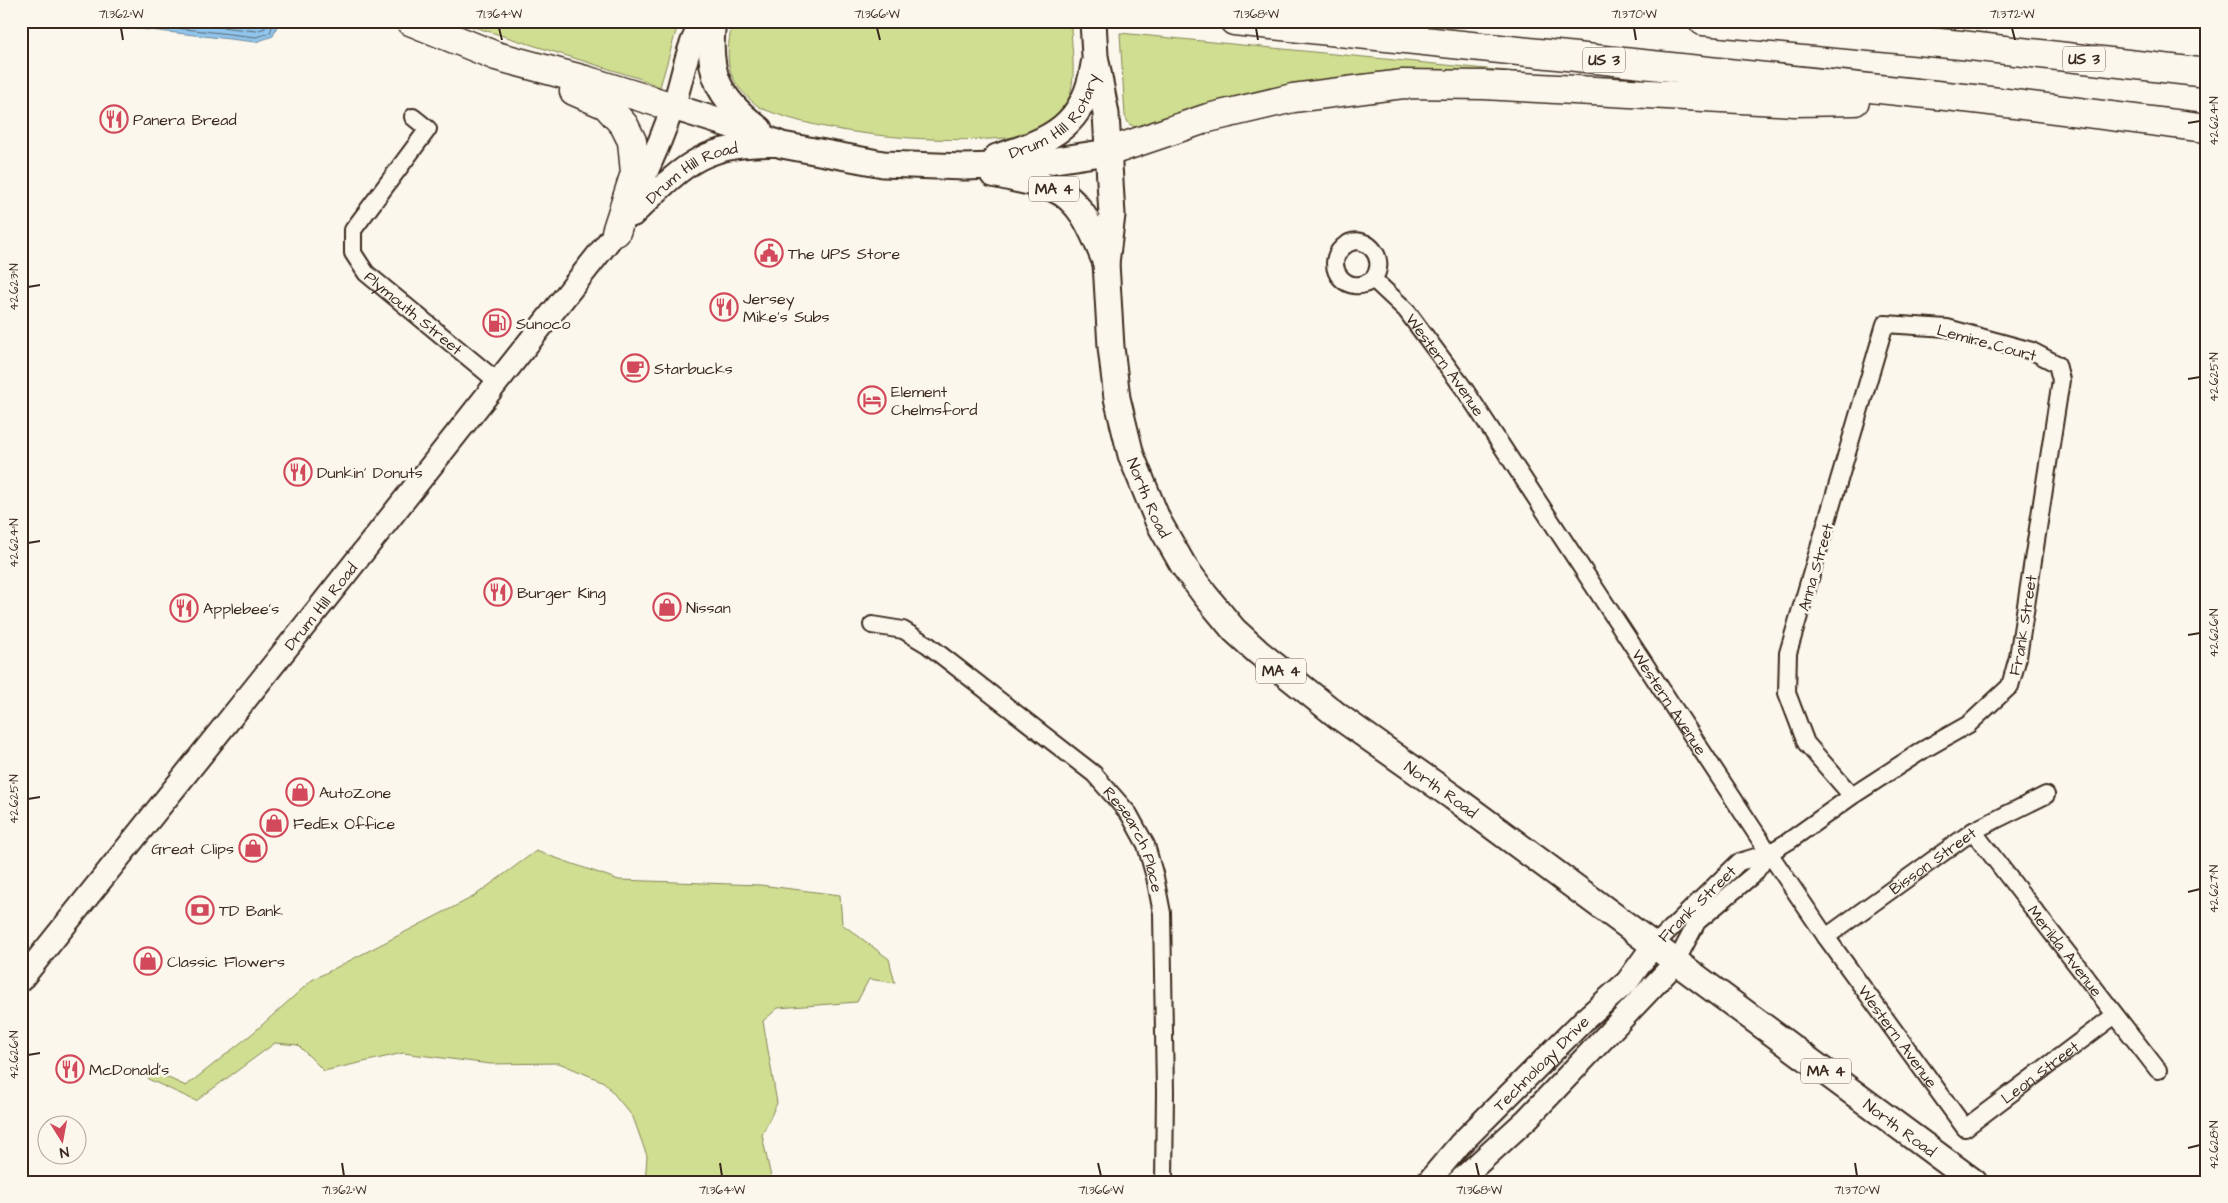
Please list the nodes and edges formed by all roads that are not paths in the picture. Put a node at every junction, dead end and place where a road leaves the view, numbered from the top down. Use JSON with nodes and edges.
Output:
{"nodes":[{"id":1,"x":410,"y":21,"type":"edge"},
{"id":2,"x":703,"y":21,"type":"edge"},
{"id":3,"x":714,"y":21,"type":"edge"},
{"id":4,"x":1234,"y":21,"type":"edge"},
{"id":5,"x":1703,"y":21,"type":"edge"},
{"id":6,"x":1833,"y":21,"type":"edge"},
{"id":7,"x":1094,"y":40,"type":"edge"},
{"id":8,"x":1961,"y":45,"type":"junction"},
{"id":9,"x":526,"y":66,"type":"junction"},
{"id":10,"x":2207,"y":73,"type":"edge"},
{"id":11,"x":1974,"y":99,"type":"junction"},
{"id":12,"x":673,"y":107,"type":"junction"},
{"id":13,"x":414,"y":117,"type":"dead end"},
{"id":14,"x":2207,"y":128,"type":"edge"},
{"id":15,"x":782,"y":145,"type":"junction"},
{"id":16,"x":1108,"y":152,"type":"junction"},
{"id":17,"x":964,"y":167,"type":"junction"},
{"id":18,"x":616,"y":232,"type":"junction"},
{"id":19,"x":1106,"y":262,"type":"junction"},
{"id":20,"x":1373,"y":279,"type":"dead end"},
{"id":21,"x":1885,"y":324,"type":"joint"},
{"id":22,"x":2057,"y":364,"type":"joint"},
{"id":23,"x":498,"y":382,"type":"junction"},
{"id":24,"x":872,"y":625,"type":"dead end"},
{"id":25,"x":2046,"y":794,"type":"dead end"},
{"id":26,"x":1852,"y":796,"type":"junction"},
{"id":27,"x":1973,"y":832,"type":"junction"},
{"id":28,"x":1769,"y":853,"type":"junction"},
{"id":29,"x":1826,"y":937,"type":"junction"},
{"id":30,"x":1653,"y":946,"type":"junction"},
{"id":31,"x":1676,"y":962,"type":"junction"},
{"id":32,"x":21,"y":980,"type":"edge"},
{"id":33,"x":2115,"y":1015,"type":"junction"},
{"id":34,"x":2158,"y":1070,"type":"dead end"},
{"id":35,"x":1965,"y":1128,"type":"joint"},
{"id":36,"x":1164,"y":1182,"type":"edge"},
{"id":37,"x":1428,"y":1182,"type":"edge"},
{"id":38,"x":1458,"y":1182,"type":"edge"},
{"id":39,"x":1974,"y":1182,"type":"edge"}],
"edges":[{"from":1,"to":9,"type":"highway"},
{"from":2,"to":12,"type":"main road"},
{"from":3,"to":15,"type":"main road","name":"Drum Hill Rotary","number":"MA 4"},
{"from":4,"to":11,"type":"highway","number":"US 3"},
{"from":5,"to":8,"type":"highway","number":"US 3"},
{"from":6,"to":8,"type":"highway"},
{"from":7,"to":16,"type":"main road","name":"Drum Hill Rotary","number":"MA 4"},
{"from":7,"to":17,"type":"main road","name":"Drum Hill Rotary"},
{"from":8,"to":10,"type":"highway","number":"US 3"},
{"from":9,"to":12,"type":"highway"},
{"from":9,"to":18,"type":"highway"},
{"from":11,"to":14,"type":"highway","number":"US 3"},
{"from":11,"to":16,"type":"highway"},
{"from":12,"to":15,"type":"main road","name":"Drum Hill Rotary"},
{"from":12,"to":18,"type":"main road","name":"Drum Hill Road"},
{"from":13,"to":23,"type":"street","name":"Plymouth Street"},
{"from":15,"to":17,"type":"main road","name":"Drum Hill Rotary","number":"MA 4"},
{"from":15,"to":18,"type":"main road","name":"Drum Hill Road"},
{"from":16,"to":17,"type":"main road","name":"Drum Hill Rotary"},
{"from":16,"to":19,"type":"main road","name":"North Road","number":"MA 4"},
{"from":17,"to":19,"type":"main road","name":"North Road","number":"MA 4"},
{"from":18,"to":23,"type":"main road","name":"Drum Hill Road"},
{"from":19,"to":30,"type":"main road","name":"North Road","number":"MA 4"},
{"from":20,"to":28,"type":"street","name":"Western Avenue"},
{"from":21,"to":22,"type":"street","name":"Lemire Court"},
{"from":21,"to":26,"type":"street","name":"Anna Street"},
{"from":22,"to":26,"type":"street","name":"Frank Street"},
{"from":23,"to":32,"type":"main road","name":"Drum Hill Road"},
{"from":24,"to":36,"type":"street","name":"Research Place"},
{"from":25,"to":27,"type":"street","name":"Bisson Street"},
{"from":26,"to":28,"type":"street","name":"Frank Street"},
{"from":27,"to":29,"type":"street","name":"Bisson Street"},
{"from":27,"to":33,"type":"street","name":"Merilda Avenue"},
{"from":28,"to":29,"type":"street","name":"Western Avenue"},
{"from":28,"to":30,"type":"street","name":"Frank Street"},
{"from":28,"to":31,"type":"street","name":"Frank Street"},
{"from":29,"to":35,"type":"street","name":"Western Avenue"},
{"from":30,"to":31,"type":"main road","name":"North Road","number":"MA 4"},
{"from":30,"to":37,"type":"main road","name":"Technology Drive"},
{"from":31,"to":38,"type":"main road","name":"Technology Drive"},
{"from":31,"to":39,"type":"main road","name":"North Road","number":"MA 4"},
{"from":33,"to":34,"type":"street","name":"Merilda Avenue"},
{"from":33,"to":35,"type":"street","name":"Leon Street"}]}
